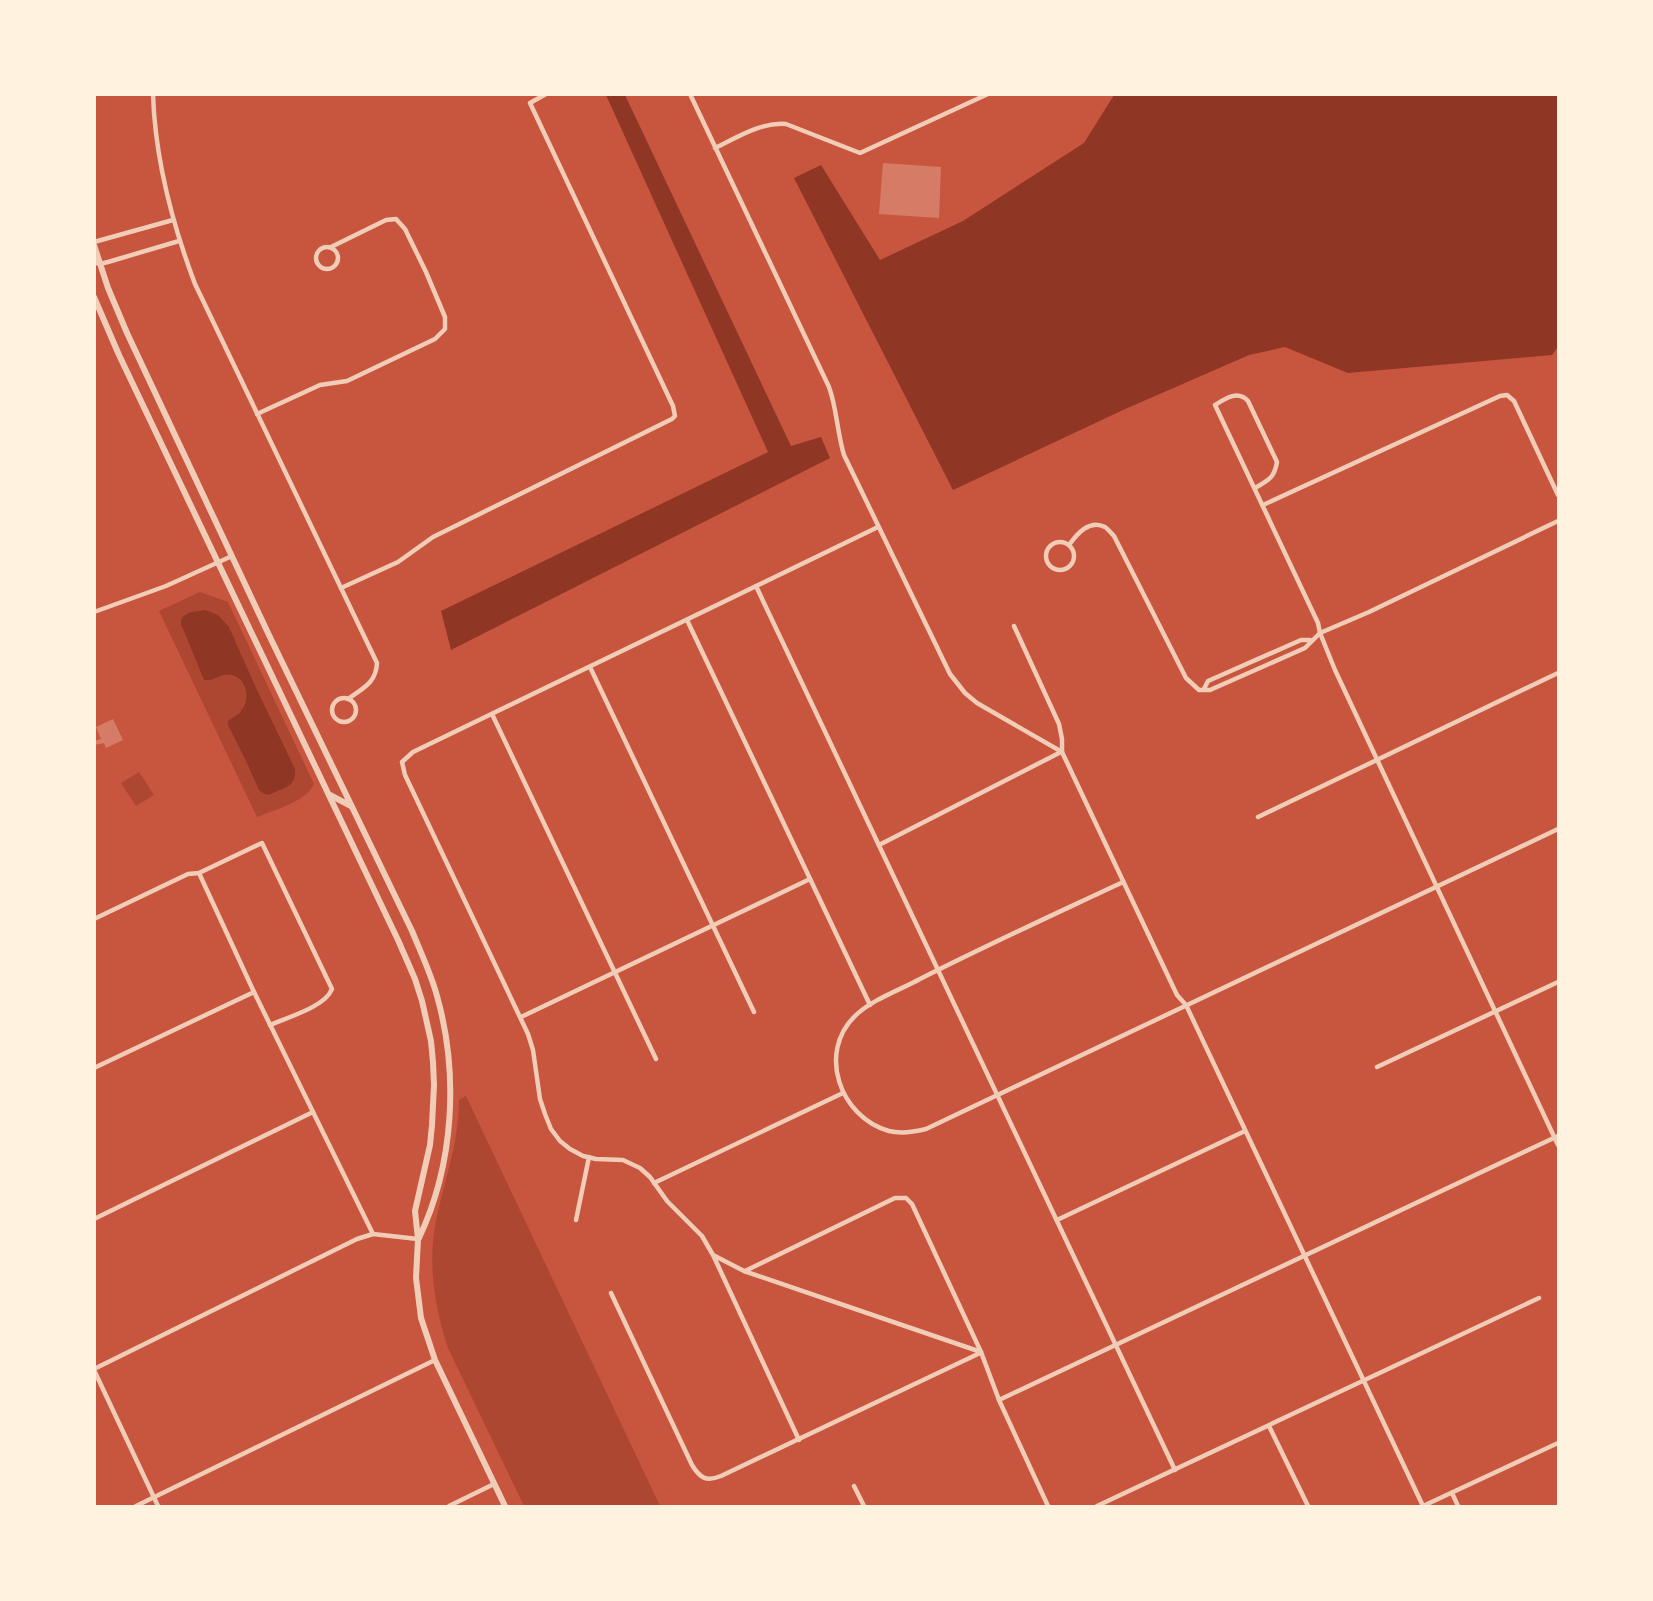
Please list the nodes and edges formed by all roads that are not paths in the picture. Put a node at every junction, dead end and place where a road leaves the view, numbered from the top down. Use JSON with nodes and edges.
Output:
{"nodes":[{"id":1,"x":153,"y":94,"type":"edge"},
{"id":2,"x":546,"y":94,"type":"edge"},
{"id":3,"x":690,"y":94,"type":"edge"},
{"id":4,"x":988,"y":94,"type":"edge"},
{"id":5,"x":715,"y":148,"type":"junction"},
{"id":6,"x":173,"y":220,"type":"junction"},
{"id":7,"x":179,"y":241,"type":"junction"},
{"id":8,"x":94,"y":244,"type":"edge"},
{"id":9,"x":331,"y":247,"type":"junction"},
{"id":10,"x":97,"y":263,"type":"edge"},
{"id":11,"x":94,"y":297,"type":"edge"},
{"id":12,"x":257,"y":414,"type":"junction"},
{"id":13,"x":1255,"y":488,"type":"junction"},
{"id":14,"x":1559,"y":495,"type":"edge"},
{"id":15,"x":1263,"y":505,"type":"junction"},
{"id":16,"x":1559,"y":521,"type":"edge"},
{"id":17,"x":878,"y":527,"type":"junction"},
{"id":18,"x":1069,"y":545,"type":"junction"},
{"id":19,"x":232,"y":556,"type":"junction"},
{"id":20,"x":218,"y":562,"type":"junction"},
{"id":21,"x":756,"y":586,"type":"junction"},
{"id":22,"x":341,"y":587,"type":"junction"},
{"id":23,"x":94,"y":612,"type":"edge"},
{"id":24,"x":687,"y":620,"type":"junction"},
{"id":25,"x":1014,"y":626,"type":"dead end"},
{"id":26,"x":1321,"y":634,"type":"junction"},
{"id":27,"x":1311,"y":640,"type":"junction"},
{"id":28,"x":590,"y":667,"type":"junction"},
{"id":29,"x":1559,"y":673,"type":"edge"},
{"id":30,"x":1204,"y":689,"type":"junction"},
{"id":31,"x":348,"y":699,"type":"junction"},
{"id":32,"x":492,"y":714,"type":"junction"},
{"id":33,"x":1062,"y":752,"type":"junction"},
{"id":34,"x":1377,"y":760,"type":"junction"},
{"id":35,"x":328,"y":794,"type":"junction"},
{"id":36,"x":353,"y":807,"type":"junction"},
{"id":37,"x":1258,"y":817,"type":"dead end"},
{"id":38,"x":1559,"y":829,"type":"edge"},
{"id":39,"x":879,"y":845,"type":"junction"},
{"id":40,"x":199,"y":873,"type":"junction"},
{"id":41,"x":810,"y":878,"type":"junction"},
{"id":42,"x":1123,"y":882,"type":"junction"},
{"id":43,"x":1437,"y":887,"type":"junction"},
{"id":44,"x":94,"y":919,"type":"edge"},
{"id":45,"x":712,"y":925,"type":"junction"},
{"id":46,"x":419,"y":949,"type":"junction"},
{"id":47,"x":405,"y":955,"type":"junction"},
{"id":48,"x":938,"y":970,"type":"junction"},
{"id":49,"x":614,"y":971,"type":"junction"},
{"id":50,"x":1559,"y":982,"type":"edge"},
{"id":51,"x":254,"y":992,"type":"junction"},
{"id":52,"x":870,"y":1005,"type":"junction"},
{"id":53,"x":1186,"y":1006,"type":"junction"},
{"id":54,"x":754,"y":1012,"type":"dead end"},
{"id":55,"x":1496,"y":1012,"type":"junction"},
{"id":56,"x":521,"y":1017,"type":"junction"},
{"id":57,"x":270,"y":1025,"type":"junction"},
{"id":58,"x":656,"y":1059,"type":"dead end"},
{"id":59,"x":94,"y":1068,"type":"edge"},
{"id":60,"x":1377,"y":1068,"type":"dead end"},
{"id":61,"x":843,"y":1093,"type":"junction"},
{"id":62,"x":998,"y":1095,"type":"junction"},
{"id":63,"x":313,"y":1112,"type":"junction"},
{"id":64,"x":1245,"y":1131,"type":"junction"},
{"id":65,"x":1557,"y":1137,"type":"edge"},
{"id":66,"x":1559,"y":1145,"type":"edge"},
{"id":67,"x":589,"y":1157,"type":"junction"},
{"id":68,"x":654,"y":1183,"type":"junction"},
{"id":69,"x":94,"y":1219,"type":"edge"},
{"id":70,"x":576,"y":1220,"type":"dead end"},
{"id":71,"x":1057,"y":1220,"type":"junction"},
{"id":72,"x":373,"y":1234,"type":"junction"},
{"id":73,"x":418,"y":1239,"type":"junction"},
{"id":74,"x":713,"y":1255,"type":"junction"},
{"id":75,"x":1304,"y":1256,"type":"junction"},
{"id":76,"x":744,"y":1272,"type":"junction"},
{"id":77,"x":611,"y":1293,"type":"dead end"},
{"id":78,"x":1539,"y":1298,"type":"dead end"},
{"id":79,"x":1116,"y":1345,"type":"junction"},
{"id":80,"x":981,"y":1352,"type":"junction"},
{"id":81,"x":435,"y":1360,"type":"junction"},
{"id":82,"x":94,"y":1370,"type":"edge"},
{"id":83,"x":1364,"y":1381,"type":"junction"},
{"id":84,"x":999,"y":1400,"type":"junction"},
{"id":85,"x":1269,"y":1426,"type":"junction"},
{"id":86,"x":799,"y":1440,"type":"junction"},
{"id":87,"x":1559,"y":1443,"type":"edge"},
{"id":88,"x":1175,"y":1470,"type":"junction"},
{"id":89,"x":494,"y":1484,"type":"junction"},
{"id":90,"x":854,"y":1486,"type":"dead end"},
{"id":91,"x":1452,"y":1493,"type":"junction"},
{"id":92,"x":154,"y":1498,"type":"junction"},
{"id":93,"x":1115,"y":1498,"type":"junction"},
{"id":94,"x":1423,"y":1506,"type":"edge"},
{"id":95,"x":136,"y":1507,"type":"edge"},
{"id":96,"x":158,"y":1507,"type":"edge"},
{"id":97,"x":449,"y":1507,"type":"edge"},
{"id":98,"x":505,"y":1507,"type":"edge"},
{"id":99,"x":864,"y":1507,"type":"edge"},
{"id":100,"x":1048,"y":1507,"type":"edge"},
{"id":101,"x":1097,"y":1507,"type":"edge"},
{"id":102,"x":1118,"y":1507,"type":"edge"},
{"id":103,"x":1308,"y":1507,"type":"edge"},
{"id":104,"x":1458,"y":1507,"type":"edge"}],
"edges":[{"from":1,"to":6,"type":"street"},
{"from":2,"to":22,"type":"street"},
{"from":3,"to":5,"type":"street"},
{"from":4,"to":5,"type":"street"},
{"from":5,"to":17,"type":"street"},
{"from":6,"to":7,"type":"street"},
{"from":6,"to":8,"type":"street"},
{"from":7,"to":10,"type":"street"},
{"from":7,"to":12,"type":"street"},
{"from":8,"to":10,"type":"street"},
{"from":9,"to":9,"type":"street"},
{"from":9,"to":12,"type":"street"},
{"from":10,"to":19,"type":"street"},
{"from":11,"to":20,"type":"street"},
{"from":12,"to":22,"type":"street"},
{"from":13,"to":13,"type":"street"},
{"from":13,"to":15,"type":"street"},
{"from":14,"to":15,"type":"street"},
{"from":15,"to":26,"type":"street"},
{"from":16,"to":26,"type":"street"},
{"from":17,"to":21,"type":"street"},
{"from":17,"to":33,"type":"street"},
{"from":18,"to":18,"type":"street"},
{"from":18,"to":30,"type":"street"},
{"from":19,"to":20,"type":"street"},
{"from":19,"to":36,"type":"street"},
{"from":20,"to":23,"type":"street"},
{"from":20,"to":35,"type":"street"},
{"from":21,"to":24,"type":"street"},
{"from":21,"to":39,"type":"street"},
{"from":22,"to":31,"type":"street"},
{"from":24,"to":28,"type":"street"},
{"from":24,"to":41,"type":"street"},
{"from":25,"to":33,"type":"street"},
{"from":26,"to":27,"type":"street"},
{"from":26,"to":34,"type":"street"},
{"from":27,"to":30,"type":"street"},
{"from":27,"to":30,"type":"street"},
{"from":28,"to":32,"type":"street"},
{"from":28,"to":45,"type":"street"},
{"from":29,"to":34,"type":"street"},
{"from":31,"to":31,"type":"street"},
{"from":32,"to":49,"type":"street"},
{"from":32,"to":56,"type":"street"},
{"from":33,"to":39,"type":"street"},
{"from":33,"to":42,"type":"street"},
{"from":34,"to":37,"type":"street"},
{"from":34,"to":43,"type":"street"},
{"from":35,"to":36,"type":"street"},
{"from":35,"to":47,"type":"street"},
{"from":36,"to":46,"type":"street"},
{"from":38,"to":43,"type":"street"},
{"from":39,"to":48,"type":"street"},
{"from":40,"to":44,"type":"street"},
{"from":40,"to":51,"type":"street"},
{"from":40,"to":57,"type":"street"},
{"from":41,"to":45,"type":"street"},
{"from":41,"to":52,"type":"street"},
{"from":42,"to":48,"type":"street"},
{"from":42,"to":53,"type":"street"},
{"from":43,"to":53,"type":"street"},
{"from":43,"to":55,"type":"street"},
{"from":45,"to":49,"type":"street"},
{"from":45,"to":54,"type":"street"},
{"from":46,"to":47,"type":"street"},
{"from":46,"to":73,"type":"street"},
{"from":47,"to":73,"type":"street"},
{"from":48,"to":52,"type":"street"},
{"from":48,"to":62,"type":"street"},
{"from":49,"to":56,"type":"street"},
{"from":49,"to":58,"type":"street"},
{"from":50,"to":55,"type":"street"},
{"from":51,"to":57,"type":"street"},
{"from":51,"to":59,"type":"street"},
{"from":52,"to":61,"type":"street"},
{"from":53,"to":62,"type":"street"},
{"from":53,"to":64,"type":"street"},
{"from":55,"to":60,"type":"street"},
{"from":55,"to":65,"type":"street"},
{"from":56,"to":67,"type":"street"},
{"from":57,"to":63,"type":"street"},
{"from":61,"to":62,"type":"street"},
{"from":61,"to":68,"type":"street"},
{"from":62,"to":71,"type":"street"},
{"from":63,"to":69,"type":"street"},
{"from":63,"to":72,"type":"street"},
{"from":64,"to":71,"type":"street"},
{"from":64,"to":75,"type":"street"},
{"from":65,"to":66,"type":"street"},
{"from":65,"to":75,"type":"street"},
{"from":67,"to":68,"type":"street"},
{"from":67,"to":70,"type":"street"},
{"from":68,"to":74,"type":"street"},
{"from":71,"to":79,"type":"street"},
{"from":72,"to":73,"type":"street"},
{"from":72,"to":82,"type":"street"},
{"from":73,"to":81,"type":"street"},
{"from":74,"to":76,"type":"street"},
{"from":74,"to":86,"type":"street"},
{"from":75,"to":79,"type":"street"},
{"from":75,"to":83,"type":"street"},
{"from":76,"to":80,"type":"street"},
{"from":76,"to":80,"type":"street"},
{"from":77,"to":86,"type":"street"},
{"from":78,"to":83,"type":"street"},
{"from":79,"to":84,"type":"street"},
{"from":79,"to":88,"type":"street"},
{"from":80,"to":84,"type":"street"},
{"from":80,"to":86,"type":"street"},
{"from":81,"to":89,"type":"street"},
{"from":81,"to":92,"type":"street"},
{"from":82,"to":92,"type":"street"},
{"from":83,"to":85,"type":"street"},
{"from":83,"to":94,"type":"street"},
{"from":84,"to":100,"type":"street"},
{"from":85,"to":88,"type":"street"},
{"from":85,"to":103,"type":"street"},
{"from":87,"to":91,"type":"street"},
{"from":88,"to":93,"type":"street"},
{"from":89,"to":97,"type":"street"},
{"from":89,"to":98,"type":"street"},
{"from":90,"to":99,"type":"street"},
{"from":91,"to":94,"type":"street"},
{"from":91,"to":104,"type":"street"},
{"from":92,"to":95,"type":"street"},
{"from":92,"to":96,"type":"street"},
{"from":93,"to":101,"type":"street"},
{"from":93,"to":102,"type":"street"}]}
